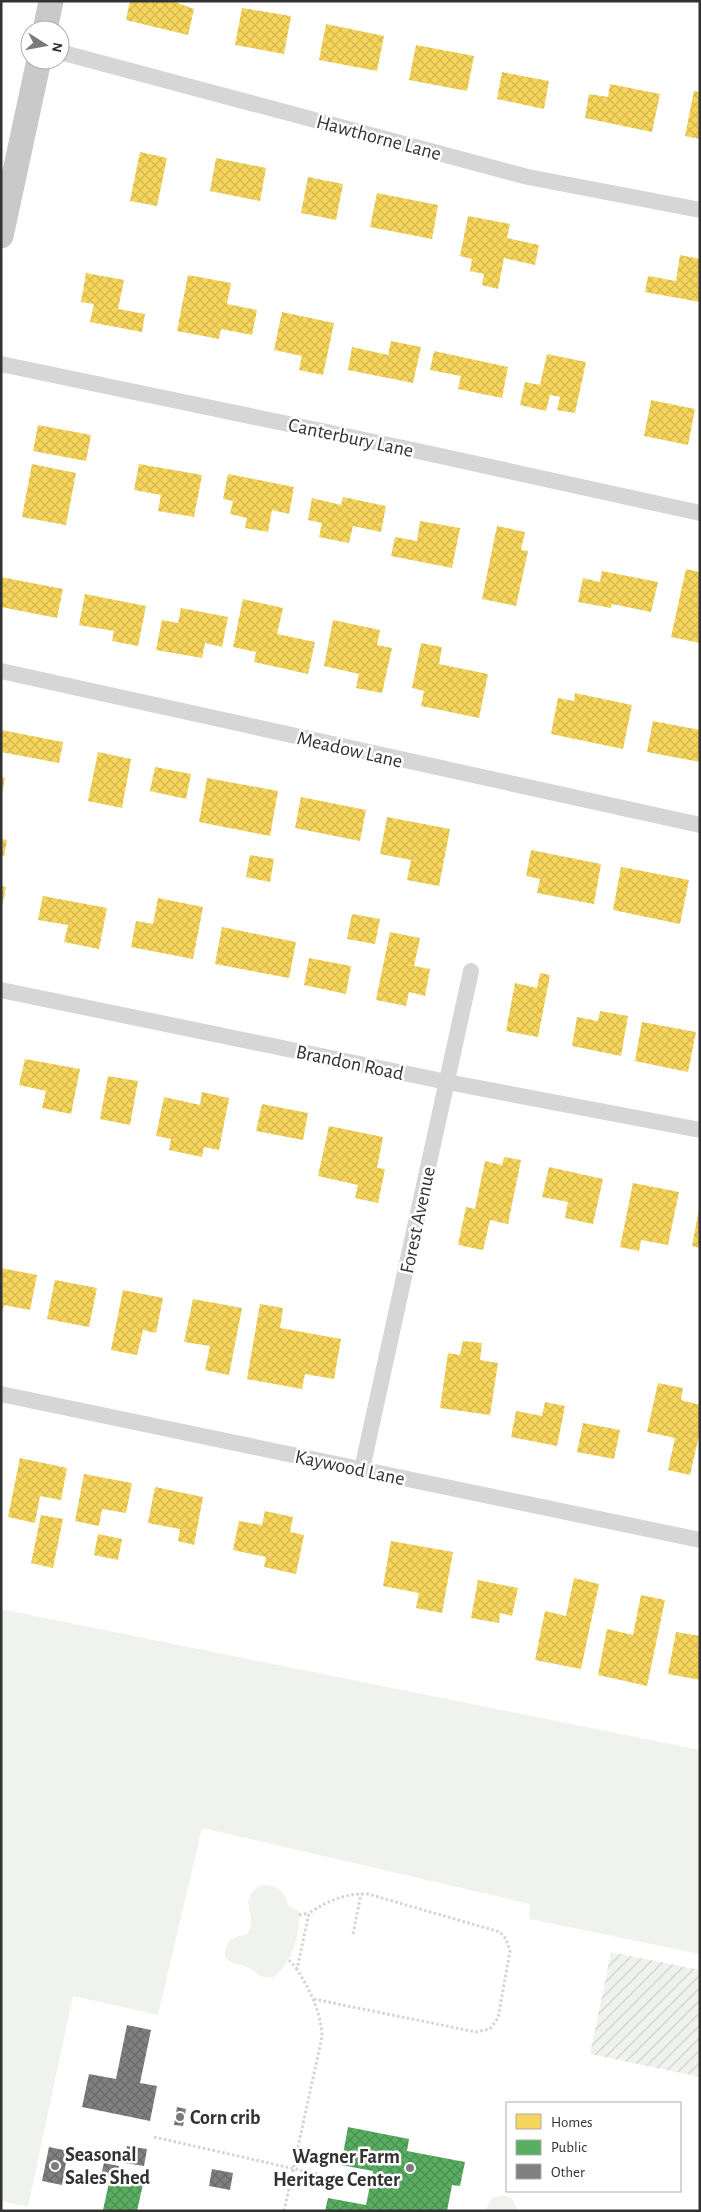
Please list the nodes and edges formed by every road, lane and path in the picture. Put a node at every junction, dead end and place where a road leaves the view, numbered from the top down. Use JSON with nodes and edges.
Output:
{"nodes":[{"id":1,"x":51,"y":1,"type":"edge"},
{"id":2,"x":47,"y":20,"type":"edge"},
{"id":3,"x":70,"y":55,"type":"edge"},
{"id":4,"x":37,"y":70,"type":"edge"},
{"id":5,"x":700,"y":210,"type":"edge"},
{"id":6,"x":1,"y":236,"type":"edge"},
{"id":7,"x":1,"y":364,"type":"edge"},
{"id":8,"x":700,"y":513,"type":"edge"},
{"id":9,"x":1,"y":671,"type":"edge"},
{"id":10,"x":700,"y":825,"type":"edge"},
{"id":11,"x":471,"y":971,"type":"dead end"},
{"id":12,"x":1,"y":990,"type":"edge"},
{"id":13,"x":447,"y":1082,"type":"junction"},
{"id":14,"x":700,"y":1130,"type":"edge"},
{"id":15,"x":1,"y":1394,"type":"edge"},
{"id":16,"x":362,"y":1469,"type":"junction"},
{"id":17,"x":700,"y":1540,"type":"edge"},
{"id":18,"x":361,"y":1894,"type":"junction"},
{"id":19,"x":309,"y":1913,"type":"junction"},
{"id":20,"x":300,"y":1915,"type":"dead end"},
{"id":21,"x":353,"y":1934,"type":"dead end"},
{"id":22,"x":288,"y":1960,"type":"dead end"},
{"id":23,"x":297,"y":1969,"type":"junction"},
{"id":24,"x":314,"y":2000,"type":"junction"},
{"id":25,"x":154,"y":2137,"type":"dead end"},
{"id":26,"x":294,"y":2168,"type":"junction"},
{"id":27,"x":370,"y":2186,"type":"dead end"},
{"id":28,"x":284,"y":2211,"type":"edge"}],
"edges":[{"from":1,"to":2,"type":"main road"},
{"from":3,"to":5,"type":"street","name":"Hawthorne Lane"},
{"from":4,"to":6,"type":"main road"},
{"from":7,"to":8,"type":"street","name":"Canterbury Lane"},
{"from":9,"to":10,"type":"street","name":"Meadow Lane"},
{"from":11,"to":13,"type":"street","name":"Forest Avenue"},
{"from":12,"to":13,"type":"street","name":"Brandon Road"},
{"from":13,"to":14,"type":"street","name":"Brandon Road"},
{"from":13,"to":16,"type":"street","name":"Forest Avenue"},
{"from":15,"to":16,"type":"street","name":"Kaywood Lane"},
{"from":16,"to":17,"type":"street","name":"Kaywood Lane"},
{"from":18,"to":19,"type":"path"},
{"from":18,"to":21,"type":"path"},
{"from":18,"to":24,"type":"path"},
{"from":19,"to":20,"type":"path"},
{"from":19,"to":23,"type":"path"},
{"from":22,"to":23,"type":"path"},
{"from":23,"to":24,"type":"path"},
{"from":24,"to":26,"type":"path"},
{"from":25,"to":26,"type":"path"},
{"from":26,"to":27,"type":"path"},
{"from":26,"to":28,"type":"path"}]}
